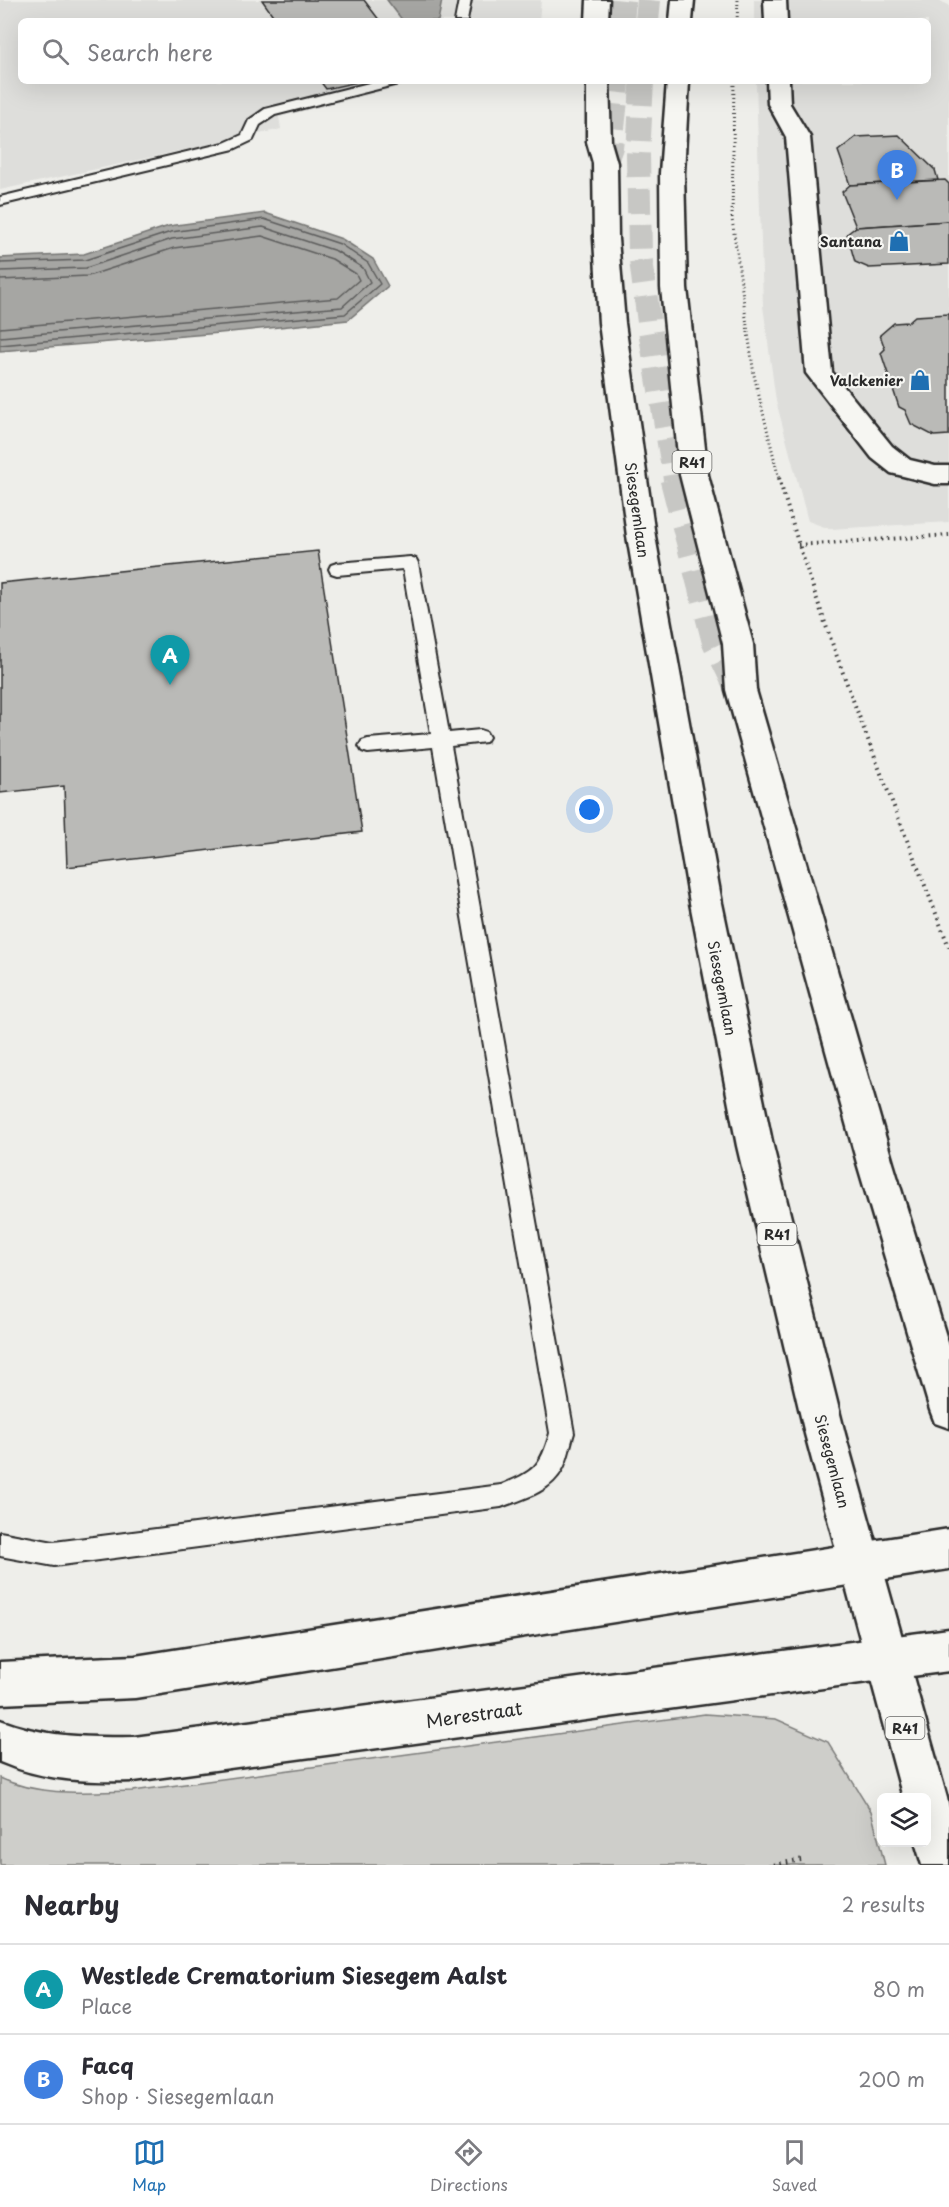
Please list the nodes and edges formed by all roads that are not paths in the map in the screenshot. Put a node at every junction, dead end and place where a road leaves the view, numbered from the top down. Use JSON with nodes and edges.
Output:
{"nodes":[{"id":1,"x":465,"y":0,"type":"edge"},
{"id":2,"x":598,"y":0,"type":"edge"},
{"id":3,"x":683,"y":0,"type":"edge"},
{"id":4,"x":775,"y":0,"type":"edge"},
{"id":5,"x":462,"y":18,"type":"edge"},
{"id":6,"x":597,"y":18,"type":"edge"},
{"id":7,"x":681,"y":18,"type":"edge"},
{"id":8,"x":776,"y":18,"type":"edge"},
{"id":9,"x":381,"y":84,"type":"edge"},
{"id":10,"x":598,"y":84,"type":"edge"},
{"id":11,"x":678,"y":84,"type":"edge"},
{"id":12,"x":778,"y":84,"type":"edge"},
{"id":13,"x":0,"y":201,"type":"edge"},
{"id":14,"x":949,"y":475,"type":"edge"},
{"id":15,"x":337,"y":569,"type":"dead end"},
{"id":16,"x":480,"y":737,"type":"dead end"},
{"id":17,"x":441,"y":740,"type":"junction"},
{"id":18,"x":368,"y":746,"type":"dead end"},
{"id":19,"x":949,"y":1410,"type":"edge"},
{"id":20,"x":0,"y":1544,"type":"edge"},
{"id":21,"x":949,"y":1549,"type":"edge"},
{"id":22,"x":860,"y":1563,"type":"junction"},
{"id":23,"x":949,"y":1650,"type":"edge"},
{"id":24,"x":885,"y":1659,"type":"junction"},
{"id":25,"x":0,"y":1683,"type":"edge"},
{"id":26,"x":0,"y":1741,"type":"edge"},
{"id":27,"x":924,"y":1793,"type":"edge"},
{"id":28,"x":931,"y":1818,"type":"edge"},
{"id":29,"x":944,"y":1865,"type":"edge"}],
"edges":[{"from":1,"to":5,"type":"lane"},
{"from":2,"to":6,"type":"main road"},
{"from":3,"to":7,"type":"main road"},
{"from":4,"to":8,"type":"main road"},
{"from":9,"to":13,"type":"lane"},
{"from":10,"to":22,"type":"main road","name":"Siesegemlaan","number":"R41"},
{"from":11,"to":19,"type":"main road","number":"R41"},
{"from":12,"to":14,"type":"main road"},
{"from":15,"to":17,"type":"lane"},
{"from":16,"to":17,"type":"lane"},
{"from":17,"to":18,"type":"lane"},
{"from":17,"to":20,"type":"lane"},
{"from":21,"to":22,"type":"main road"},
{"from":22,"to":24,"type":"main road","name":"Siesegemlaan","number":"R41"},
{"from":22,"to":25,"type":"main road"},
{"from":23,"to":24,"type":"main road","name":"Merestraat"},
{"from":24,"to":26,"type":"main road","name":"Merestraat"},
{"from":24,"to":27,"type":"main road","name":"Siesegemlaan","number":"R41"},
{"from":28,"to":29,"type":"main road"}]}
